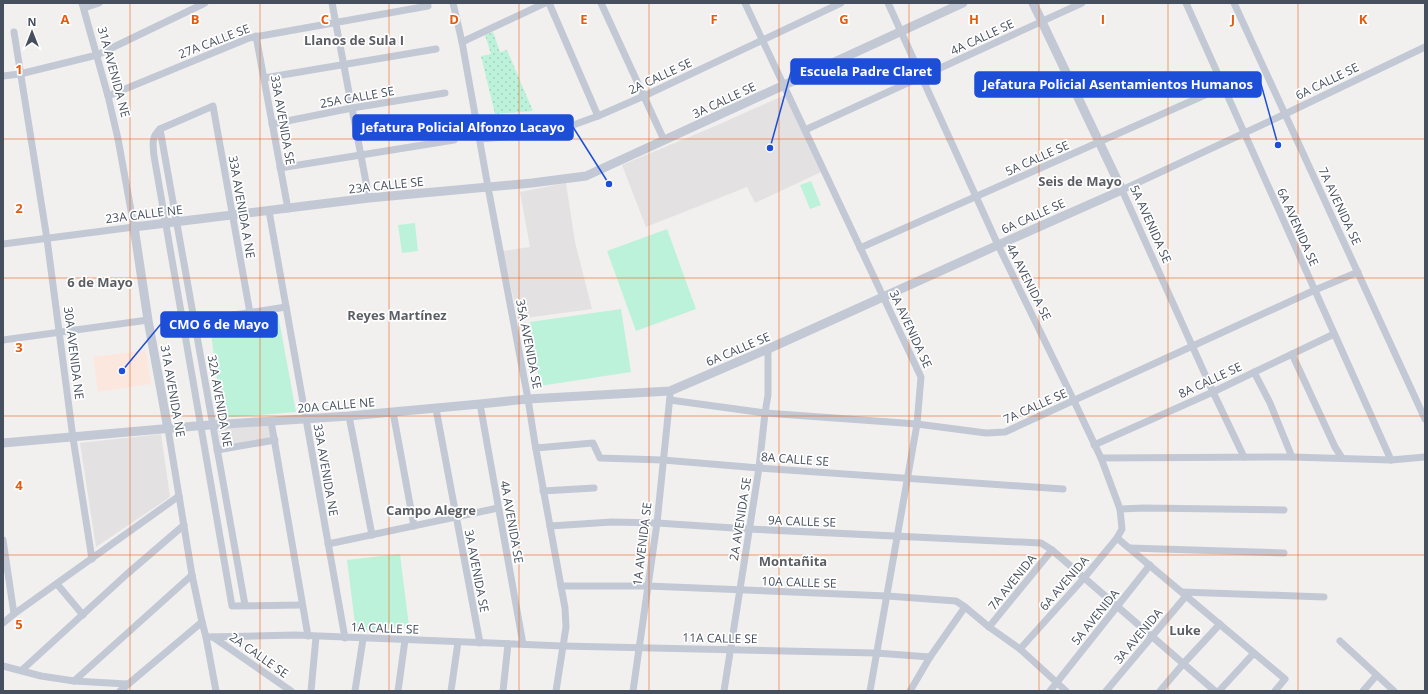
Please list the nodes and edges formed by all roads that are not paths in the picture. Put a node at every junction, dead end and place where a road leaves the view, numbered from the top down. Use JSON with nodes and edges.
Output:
{"nodes":[{"id":1,"x":100,"y":3,"type":"edge"},
{"id":2,"x":204,"y":3,"type":"edge"},
{"id":3,"x":332,"y":3,"type":"edge"},
{"id":4,"x":453,"y":3,"type":"edge"},
{"id":5,"x":545,"y":3,"type":"edge"},
{"id":6,"x":549,"y":3,"type":"edge"},
{"id":7,"x":601,"y":3,"type":"edge"},
{"id":8,"x":745,"y":3,"type":"edge"},
{"id":9,"x":841,"y":3,"type":"edge"},
{"id":10,"x":888,"y":3,"type":"edge"},
{"id":11,"x":963,"y":3,"type":"edge"},
{"id":12,"x":1033,"y":3,"type":"edge"},
{"id":13,"x":1082,"y":3,"type":"edge"},
{"id":14,"x":1186,"y":3,"type":"edge"},
{"id":15,"x":1234,"y":3,"type":"edge"},
{"id":16,"x":83,"y":5,"type":"edge"},
{"id":17,"x":428,"y":6,"type":"dead end"},
{"id":18,"x":1042,"y":21,"type":"junction"},
{"id":19,"x":335,"y":22,"type":"junction"},
{"id":20,"x":900,"y":31,"type":"junction"},
{"id":21,"x":14,"y":32,"type":"dead end"},
{"id":22,"x":256,"y":36,"type":"junction"},
{"id":23,"x":762,"y":39,"type":"junction"},
{"id":24,"x":462,"y":42,"type":"junction"},
{"id":25,"x":1425,"y":47,"type":"edge"},
{"id":26,"x":436,"y":49,"type":"dead end"},
{"id":27,"x":97,"y":55,"type":"junction"},
{"id":28,"x":343,"y":64,"type":"junction"},
{"id":29,"x":20,"y":74,"type":"junction"},
{"id":30,"x":3,"y":76,"type":"edge"},
{"id":31,"x":921,"y":77,"type":"junction"},
{"id":32,"x":264,"y":78,"type":"junction"},
{"id":33,"x":784,"y":86,"type":"junction"},
{"id":34,"x":1223,"y":87,"type":"junction"},
{"id":35,"x":445,"y":93,"type":"dead end"},
{"id":36,"x":108,"y":96,"type":"junction"},
{"id":37,"x":644,"y":96,"type":"junction"},
{"id":38,"x":352,"y":108,"type":"junction"},
{"id":39,"x":1285,"y":114,"type":"junction"},
{"id":40,"x":598,"y":116,"type":"junction"},
{"id":41,"x":272,"y":124,"type":"junction"},
{"id":42,"x":160,"y":129,"type":"junction"},
{"id":43,"x":805,"y":130,"type":"junction"},
{"id":44,"x":1244,"y":132,"type":"junction"},
{"id":45,"x":480,"y":139,"type":"junction"},
{"id":46,"x":454,"y":140,"type":"dead end"},
{"id":47,"x":664,"y":140,"type":"junction"},
{"id":48,"x":1100,"y":142,"type":"junction"},
{"id":49,"x":361,"y":155,"type":"junction"},
{"id":50,"x":280,"y":168,"type":"junction"},
{"id":51,"x":488,"y":187,"type":"junction"},
{"id":52,"x":1122,"y":190,"type":"junction"},
{"id":53,"x":977,"y":197,"type":"junction"},
{"id":54,"x":369,"y":198,"type":"junction"},
{"id":55,"x":288,"y":209,"type":"junction"},
{"id":56,"x":269,"y":211,"type":"junction"},
{"id":57,"x":233,"y":216,"type":"junction"},
{"id":58,"x":177,"y":222,"type":"junction"},
{"id":59,"x":134,"y":228,"type":"junction"},
{"id":60,"x":47,"y":239,"type":"junction"},
{"id":61,"x":3,"y":244,"type":"edge"},
{"id":62,"x":998,"y":244,"type":"junction"},
{"id":63,"x":860,"y":248,"type":"junction"},
{"id":64,"x":1358,"y":272,"type":"junction"},
{"id":65,"x":1315,"y":290,"type":"junction"},
{"id":66,"x":884,"y":298,"type":"junction"},
{"id":67,"x":286,"y":307,"type":"junction"},
{"id":68,"x":250,"y":313,"type":"junction"},
{"id":69,"x":148,"y":320,"type":"junction"},
{"id":70,"x":195,"y":321,"type":"junction"},
{"id":71,"x":60,"y":332,"type":"junction"},
{"id":72,"x":1334,"y":334,"type":"junction"},
{"id":73,"x":3,"y":340,"type":"edge"},
{"id":74,"x":1192,"y":346,"type":"junction"},
{"id":75,"x":768,"y":349,"type":"junction"},
{"id":76,"x":1292,"y":354,"type":"junction"},
{"id":77,"x":1254,"y":372,"type":"junction"},
{"id":78,"x":670,"y":390,"type":"junction"},
{"id":79,"x":1213,"y":392,"type":"junction"},
{"id":80,"x":528,"y":398,"type":"junction"},
{"id":81,"x":670,"y":400,"type":"junction"},
{"id":82,"x":1074,"y":401,"type":"junction"},
{"id":83,"x":480,"y":404,"type":"junction"},
{"id":84,"x":436,"y":408,"type":"junction"},
{"id":85,"x":393,"y":412,"type":"junction"},
{"id":86,"x":765,"y":413,"type":"junction"},
{"id":87,"x":349,"y":416,"type":"junction"},
{"id":88,"x":1425,"y":419,"type":"edge"},
{"id":89,"x":306,"y":420,"type":"junction"},
{"id":90,"x":271,"y":421,"type":"junction"},
{"id":91,"x":917,"y":424,"type":"junction"},
{"id":92,"x":213,"y":425,"type":"junction"},
{"id":93,"x":200,"y":426,"type":"junction"},
{"id":94,"x":168,"y":429,"type":"junction"},
{"id":95,"x":73,"y":438,"type":"junction"},
{"id":96,"x":274,"y":440,"type":"junction"},
{"id":97,"x":3,"y":443,"type":"edge"},
{"id":98,"x":1094,"y":445,"type":"junction"},
{"id":99,"x":536,"y":448,"type":"junction"},
{"id":100,"x":218,"y":450,"type":"junction"},
{"id":101,"x":1244,"y":457,"type":"junction"},
{"id":102,"x":1292,"y":457,"type":"junction"},
{"id":103,"x":1425,"y":457,"type":"edge"},
{"id":104,"x":1101,"y":458,"type":"junction"},
{"id":105,"x":1342,"y":458,"type":"junction"},
{"id":106,"x":664,"y":460,"type":"junction"},
{"id":107,"x":1391,"y":460,"type":"junction"},
{"id":108,"x":759,"y":468,"type":"junction"},
{"id":109,"x":908,"y":477,"type":"junction"},
{"id":110,"x":594,"y":488,"type":"dead end"},
{"id":111,"x":1063,"y":489,"type":"dead end"},
{"id":112,"x":543,"y":490,"type":"junction"},
{"id":113,"x":179,"y":496,"type":"junction"},
{"id":114,"x":498,"y":508,"type":"junction"},
{"id":115,"x":1120,"y":509,"type":"junction"},
{"id":116,"x":1284,"y":510,"type":"dead end"},
{"id":117,"x":455,"y":517,"type":"junction"},
{"id":118,"x":657,"y":523,"type":"junction"},
{"id":119,"x":184,"y":525,"type":"junction"},
{"id":120,"x":414,"y":526,"type":"junction"},
{"id":121,"x":550,"y":526,"type":"junction"},
{"id":122,"x":749,"y":529,"type":"junction"},
{"id":123,"x":1122,"y":529,"type":"joint"},
{"id":124,"x":372,"y":535,"type":"junction"},
{"id":125,"x":896,"y":536,"type":"junction"},
{"id":126,"x":1117,"y":538,"type":"junction"},
{"id":127,"x":3,"y":540,"type":"edge"},
{"id":128,"x":328,"y":544,"type":"junction"},
{"id":129,"x":1130,"y":548,"type":"junction"},
{"id":130,"x":1052,"y":550,"type":"junction"},
{"id":131,"x":1284,"y":553,"type":"dead end"},
{"id":132,"x":92,"y":559,"type":"junction"},
{"id":133,"x":1150,"y":565,"type":"junction"},
{"id":134,"x":192,"y":575,"type":"junction"},
{"id":135,"x":1084,"y":578,"type":"junction"},
{"id":136,"x":57,"y":584,"type":"junction"},
{"id":137,"x":561,"y":586,"type":"junction"},
{"id":138,"x":648,"y":586,"type":"junction"},
{"id":139,"x":740,"y":590,"type":"junction"},
{"id":140,"x":1184,"y":594,"type":"junction"},
{"id":141,"x":887,"y":596,"type":"junction"},
{"id":142,"x":1324,"y":597,"type":"dead end"},
{"id":143,"x":245,"y":605,"type":"junction"},
{"id":144,"x":302,"y":605,"type":"junction"},
{"id":145,"x":965,"y":607,"type":"junction"},
{"id":146,"x":1118,"y":607,"type":"junction"},
{"id":147,"x":14,"y":614,"type":"junction"},
{"id":148,"x":83,"y":615,"type":"junction"},
{"id":149,"x":202,"y":622,"type":"junction"},
{"id":150,"x":3,"y":623,"type":"edge"},
{"id":151,"x":1220,"y":624,"type":"junction"},
{"id":152,"x":989,"y":627,"type":"junction"},
{"id":153,"x":308,"y":636,"type":"junction"},
{"id":154,"x":316,"y":636,"type":"junction"},
{"id":155,"x":1152,"y":636,"type":"junction"},
{"id":156,"x":210,"y":637,"type":"junction"},
{"id":157,"x":345,"y":638,"type":"junction"},
{"id":158,"x":363,"y":639,"type":"junction"},
{"id":159,"x":405,"y":640,"type":"junction"},
{"id":160,"x":1340,"y":641,"type":"dead end"},
{"id":161,"x":458,"y":642,"type":"junction"},
{"id":162,"x":480,"y":643,"type":"junction"},
{"id":163,"x":508,"y":644,"type":"junction"},
{"id":164,"x":524,"y":644,"type":"junction"},
{"id":165,"x":563,"y":646,"type":"junction"},
{"id":166,"x":640,"y":648,"type":"junction"},
{"id":167,"x":731,"y":649,"type":"junction"},
{"id":168,"x":1020,"y":649,"type":"junction"},
{"id":169,"x":876,"y":653,"type":"junction"},
{"id":170,"x":1254,"y":653,"type":"junction"},
{"id":171,"x":930,"y":657,"type":"junction"},
{"id":172,"x":1183,"y":664,"type":"junction"},
{"id":173,"x":3,"y":666,"type":"edge"},
{"id":174,"x":22,"y":670,"type":"junction"},
{"id":175,"x":1376,"y":676,"type":"junction"},
{"id":176,"x":74,"y":681,"type":"junction"},
{"id":177,"x":1057,"y":682,"type":"junction"},
{"id":178,"x":127,"y":684,"type":"junction"},
{"id":179,"x":289,"y":690,"type":"edge"},
{"id":180,"x":912,"y":690,"type":"edge"},
{"id":181,"x":120,"y":691,"type":"edge"},
{"id":182,"x":216,"y":691,"type":"edge"},
{"id":183,"x":311,"y":691,"type":"edge"},
{"id":184,"x":355,"y":691,"type":"edge"},
{"id":185,"x":398,"y":691,"type":"edge"},
{"id":186,"x":451,"y":691,"type":"edge"},
{"id":187,"x":502,"y":691,"type":"edge"},
{"id":188,"x":556,"y":691,"type":"edge"},
{"id":189,"x":633,"y":691,"type":"edge"},
{"id":190,"x":724,"y":691,"type":"edge"},
{"id":191,"x":870,"y":691,"type":"edge"},
{"id":192,"x":1050,"y":691,"type":"edge"},
{"id":193,"x":1066,"y":691,"type":"edge"},
{"id":194,"x":1106,"y":691,"type":"edge"},
{"id":195,"x":1160,"y":691,"type":"edge"},
{"id":196,"x":1215,"y":691,"type":"edge"},
{"id":197,"x":1219,"y":691,"type":"edge"},
{"id":198,"x":1275,"y":691,"type":"edge"},
{"id":199,"x":1363,"y":691,"type":"edge"},
{"id":200,"x":1394,"y":691,"type":"edge"}],
"edges":[{"from":1,"to":16,"type":"street"},
{"from":2,"to":27,"type":"street"},
{"from":3,"to":19,"type":"street"},
{"from":4,"to":24,"type":"street","name":"35A AVENIDA SE"},
{"from":5,"to":24,"type":"street"},
{"from":6,"to":40,"type":"street"},
{"from":7,"to":37,"type":"street"},
{"from":8,"to":23,"type":"street","name":"3A AVENIDA SE"},
{"from":9,"to":23,"type":"street","name":"2A CALLE SE"},
{"from":10,"to":20,"type":"street","name":"4A AVENIDA SE"},
{"from":11,"to":20,"type":"street","name":"3A CALLE SE"},
{"from":12,"to":18,"type":"street","name":"5A AVENIDA SE"},
{"from":13,"to":18,"type":"street","name":"4A CALLE SE"},
{"from":14,"to":34,"type":"street","name":"6A AVENIDA SE"},
{"from":15,"to":39,"type":"street","name":"7A AVENIDA SE"},
{"from":16,"to":27,"type":"street","name":"31A AVENIDA NE"},
{"from":17,"to":19,"type":"street","name":"27A CALLE SE"},
{"from":18,"to":31,"type":"street","name":"4A CALLE SE"},
{"from":18,"to":48,"type":"street","name":"5A AVENIDA SE"},
{"from":19,"to":22,"type":"street","name":"27A CALLE SE"},
{"from":19,"to":28,"type":"street"},
{"from":20,"to":31,"type":"street","name":"4A AVENIDA SE"},
{"from":20,"to":33,"type":"street","name":"3A CALLE SE"},
{"from":21,"to":29,"type":"street","name":"30A AVENIDA NE"},
{"from":22,"to":32,"type":"street","name":"33A AVENIDA SE"},
{"from":22,"to":36,"type":"street","name":"27A CALLE SE"},
{"from":23,"to":33,"type":"street","name":"3A AVENIDA SE"},
{"from":23,"to":37,"type":"street","name":"2A CALLE SE"},
{"from":24,"to":45,"type":"street","name":"35A AVENIDA SE"},
{"from":25,"to":39,"type":"street","name":"6A CALLE SE"},
{"from":26,"to":28,"type":"street"},
{"from":27,"to":29,"type":"street"},
{"from":27,"to":36,"type":"street","name":"31A AVENIDA NE"},
{"from":28,"to":32,"type":"street"},
{"from":28,"to":38,"type":"street"},
{"from":29,"to":30,"type":"street"},
{"from":29,"to":60,"type":"street","name":"30A AVENIDA NE"},
{"from":31,"to":43,"type":"street","name":"4A CALLE SE"},
{"from":31,"to":53,"type":"street","name":"4A AVENIDA SE"},
{"from":32,"to":41,"type":"street","name":"33A AVENIDA SE"},
{"from":33,"to":43,"type":"street","name":"3A AVENIDA SE"},
{"from":33,"to":47,"type":"street","name":"3A CALLE SE"},
{"from":34,"to":44,"type":"street","name":"6A AVENIDA SE"},
{"from":34,"to":48,"type":"street","name":"5A CALLE SE"},
{"from":35,"to":38,"type":"street","name":"25A CALLE SE"},
{"from":36,"to":59,"type":"street","name":"31A AVENIDA NE"},
{"from":37,"to":40,"type":"street","name":"2A CALLE SE"},
{"from":37,"to":47,"type":"street"},
{"from":38,"to":41,"type":"street","name":"25A CALLE SE"},
{"from":38,"to":49,"type":"street"},
{"from":39,"to":44,"type":"street","name":"6A CALLE SE"},
{"from":39,"to":64,"type":"street","name":"7A AVENIDA SE"},
{"from":40,"to":45,"type":"street","name":"2A CALLE SE"},
{"from":41,"to":50,"type":"street","name":"33A AVENIDA SE"},
{"from":42,"to":57,"type":"street","name":"33A AVENIDA A NE"},
{"from":42,"to":58,"type":"street","name":"32A AVENIDA NE"},
{"from":42,"to":93,"type":"street"},
{"from":43,"to":63,"type":"street","name":"3A AVENIDA SE"},
{"from":44,"to":52,"type":"street","name":"6A CALLE SE"},
{"from":44,"to":65,"type":"street","name":"6A AVENIDA SE"},
{"from":45,"to":51,"type":"street","name":"35A AVENIDA SE"},
{"from":46,"to":49,"type":"street"},
{"from":47,"to":51,"type":"street","name":"3A CALLE SE"},
{"from":48,"to":52,"type":"street","name":"5A AVENIDA SE"},
{"from":48,"to":53,"type":"street","name":"5A CALLE SE"},
{"from":49,"to":50,"type":"street"},
{"from":49,"to":54,"type":"street"},
{"from":50,"to":55,"type":"street","name":"33A AVENIDA SE"},
{"from":51,"to":54,"type":"street","name":"23A CALLE SE"},
{"from":51,"to":80,"type":"street","name":"35A AVENIDA SE"},
{"from":52,"to":62,"type":"street","name":"6A CALLE SE"},
{"from":52,"to":74,"type":"street","name":"5A AVENIDA SE"},
{"from":53,"to":62,"type":"street","name":"4A AVENIDA SE"},
{"from":53,"to":63,"type":"street","name":"5A CALLE SE"},
{"from":54,"to":55,"type":"street","name":"23A CALLE SE"},
{"from":55,"to":56,"type":"street","name":"23A CALLE NE"},
{"from":56,"to":57,"type":"street","name":"23A CALLE NE"},
{"from":56,"to":67,"type":"street","name":"33A AVENIDA NE"},
{"from":57,"to":58,"type":"street","name":"23A CALLE NE"},
{"from":57,"to":68,"type":"street","name":"33A AVENIDA A NE"},
{"from":58,"to":59,"type":"street","name":"23A CALLE NE"},
{"from":58,"to":70,"type":"street","name":"32A AVENIDA NE"},
{"from":59,"to":60,"type":"street","name":"23A CALLE NE"},
{"from":59,"to":69,"type":"street","name":"31A AVENIDA NE"},
{"from":60,"to":61,"type":"street","name":"23A CALLE NE"},
{"from":60,"to":71,"type":"street","name":"30A AVENIDA NE"},
{"from":62,"to":66,"type":"street","name":"6A CALLE SE"},
{"from":62,"to":82,"type":"street","name":"4A AVENIDA SE"},
{"from":63,"to":66,"type":"street","name":"3A AVENIDA SE"},
{"from":64,"to":65,"type":"street","name":"7A CALLE SE"},
{"from":64,"to":88,"type":"street","name":"7A AVENIDA SE"},
{"from":65,"to":72,"type":"street","name":"6A AVENIDA SE"},
{"from":65,"to":74,"type":"street","name":"7A CALLE SE"},
{"from":66,"to":75,"type":"street","name":"6A CALLE SE"},
{"from":66,"to":91,"type":"street","name":"3A AVENIDA SE"},
{"from":67,"to":68,"type":"street"},
{"from":67,"to":89,"type":"street","name":"33A AVENIDA NE"},
{"from":68,"to":70,"type":"street"},
{"from":69,"to":71,"type":"street"},
{"from":69,"to":94,"type":"street","name":"31A AVENIDA NE"},
{"from":70,"to":92,"type":"street","name":"32A AVENIDA NE"},
{"from":71,"to":73,"type":"street"},
{"from":71,"to":95,"type":"street","name":"30A AVENIDA NE"},
{"from":72,"to":76,"type":"street","name":"8A CALLE SE"},
{"from":72,"to":107,"type":"street","name":"6A AVENIDA SE"},
{"from":74,"to":79,"type":"street","name":"5A AVENIDA SE"},
{"from":74,"to":82,"type":"street","name":"7A CALLE SE"},
{"from":75,"to":78,"type":"street","name":"6A CALLE SE"},
{"from":75,"to":86,"type":"street","name":"2A AVENIDA SE"},
{"from":76,"to":77,"type":"street","name":"8A CALLE SE"},
{"from":76,"to":105,"type":"street"},
{"from":77,"to":79,"type":"street","name":"8A CALLE SE"},
{"from":77,"to":102,"type":"street"},
{"from":78,"to":80,"type":"street","name":"20A CALLE NE"},
{"from":78,"to":81,"type":"street","name":"1A AVENIDA SE"},
{"from":79,"to":98,"type":"street","name":"8A CALLE SE"},
{"from":79,"to":101,"type":"street","name":"5A AVENIDA SE"},
{"from":80,"to":83,"type":"street","name":"20A CALLE NE"},
{"from":80,"to":99,"type":"street","name":"35A AVENIDA SE"},
{"from":81,"to":86,"type":"street","name":"7A CALLE SE"},
{"from":81,"to":106,"type":"street","name":"1A AVENIDA SE"},
{"from":82,"to":91,"type":"street","name":"7A CALLE SE"},
{"from":82,"to":98,"type":"street","name":"4A AVENIDA SE"},
{"from":83,"to":84,"type":"street","name":"20A CALLE NE"},
{"from":83,"to":114,"type":"street","name":"4A AVENIDA SE"},
{"from":84,"to":85,"type":"street","name":"20A CALLE NE"},
{"from":84,"to":117,"type":"street","name":"3A AVENIDA SE"},
{"from":85,"to":87,"type":"street","name":"20A CALLE NE"},
{"from":85,"to":120,"type":"street"},
{"from":86,"to":91,"type":"street","name":"7A CALLE SE"},
{"from":86,"to":108,"type":"street","name":"2A AVENIDA SE"},
{"from":87,"to":89,"type":"street","name":"20A CALLE NE"},
{"from":87,"to":124,"type":"street"},
{"from":89,"to":90,"type":"street","name":"20A CALLE NE"},
{"from":89,"to":128,"type":"street","name":"33A AVENIDA NE"},
{"from":90,"to":92,"type":"street","name":"20A CALLE NE"},
{"from":90,"to":96,"type":"street"},
{"from":91,"to":109,"type":"street","name":"3A AVENIDA SE"},
{"from":92,"to":93,"type":"street","name":"20A CALLE NE"},
{"from":92,"to":100,"type":"street","name":"32A AVENIDA NE"},
{"from":93,"to":94,"type":"street","name":"20A CALLE NE"},
{"from":93,"to":143,"type":"street"},
{"from":94,"to":95,"type":"street","name":"20A CALLE NE"},
{"from":94,"to":113,"type":"street","name":"31A AVENIDA NE"},
{"from":95,"to":97,"type":"street","name":"20A CALLE NE"},
{"from":95,"to":132,"type":"street","name":"30A AVENIDA NE"},
{"from":96,"to":100,"type":"street"},
{"from":96,"to":144,"type":"street"},
{"from":98,"to":104,"type":"street","name":"4A AVENIDA SE"},
{"from":99,"to":106,"type":"street","name":"8A CALLE SE"},
{"from":99,"to":112,"type":"street","name":"35A AVENIDA SE"},
{"from":100,"to":143,"type":"street","name":"32A AVENIDA NE"},
{"from":101,"to":102,"type":"street"},
{"from":101,"to":104,"type":"street"},
{"from":102,"to":105,"type":"street"},
{"from":103,"to":107,"type":"street"},
{"from":104,"to":115,"type":"street","name":"4A AVENIDA SE"},
{"from":105,"to":107,"type":"street"},
{"from":106,"to":108,"type":"street","name":"8A CALLE SE"},
{"from":106,"to":118,"type":"street","name":"1A AVENIDA SE"},
{"from":108,"to":109,"type":"street","name":"8A CALLE SE"},
{"from":108,"to":122,"type":"street","name":"2A AVENIDA SE"},
{"from":109,"to":111,"type":"street","name":"8A CALLE SE"},
{"from":109,"to":125,"type":"street","name":"3A AVENIDA SE"},
{"from":110,"to":112,"type":"street"},
{"from":112,"to":121,"type":"street","name":"35A AVENIDA SE"},
{"from":113,"to":119,"type":"street","name":"31A AVENIDA NE"},
{"from":113,"to":132,"type":"street"},
{"from":114,"to":117,"type":"street"},
{"from":114,"to":164,"type":"street","name":"4A AVENIDA SE"},
{"from":115,"to":116,"type":"street"},
{"from":115,"to":123,"type":"street","name":"4A AVENIDA SE"},
{"from":117,"to":120,"type":"street"},
{"from":117,"to":162,"type":"street","name":"3A AVENIDA SE"},
{"from":118,"to":121,"type":"street","name":"9A CALLE SE"},
{"from":118,"to":122,"type":"street","name":"9A CALLE SE"},
{"from":118,"to":138,"type":"street","name":"1A AVENIDA SE"},
{"from":119,"to":134,"type":"street","name":"31A AVENIDA NE"},
{"from":119,"to":148,"type":"street"},
{"from":120,"to":124,"type":"street"},
{"from":121,"to":137,"type":"street","name":"35A AVENIDA SE"},
{"from":122,"to":125,"type":"street","name":"9A CALLE SE"},
{"from":122,"to":139,"type":"street","name":"2A AVENIDA SE"},
{"from":123,"to":126,"type":"street","name":"6A AVENIDA"},
{"from":124,"to":128,"type":"street"},
{"from":125,"to":130,"type":"street","name":"9A CALLE SE"},
{"from":125,"to":141,"type":"street","name":"3A AVENIDA SE"},
{"from":126,"to":129,"type":"street"},
{"from":126,"to":135,"type":"street","name":"6A AVENIDA"},
{"from":127,"to":147,"type":"street"},
{"from":128,"to":157,"type":"street","name":"33A AVENIDA NE"},
{"from":129,"to":131,"type":"street"},
{"from":129,"to":133,"type":"street"},
{"from":130,"to":135,"type":"street","name":"9A CALLE SE"},
{"from":130,"to":152,"type":"street","name":"7A AVENIDA"},
{"from":132,"to":136,"type":"street"},
{"from":133,"to":140,"type":"street"},
{"from":133,"to":146,"type":"street","name":"5A AVENIDA"},
{"from":134,"to":149,"type":"street","name":"31A AVENIDA NE"},
{"from":134,"to":176,"type":"street"},
{"from":135,"to":146,"type":"street","name":"9A CALLE SE"},
{"from":135,"to":168,"type":"street","name":"6A AVENIDA"},
{"from":136,"to":147,"type":"street"},
{"from":136,"to":148,"type":"street"},
{"from":137,"to":138,"type":"street","name":"10A CALLE SE"},
{"from":137,"to":165,"type":"street","name":"35A AVENIDA SE"},
{"from":138,"to":139,"type":"street","name":"10A CALLE SE"},
{"from":138,"to":166,"type":"street","name":"1A AVENIDA SE"},
{"from":139,"to":141,"type":"street","name":"10A CALLE SE"},
{"from":139,"to":167,"type":"street","name":"2A AVENIDA SE"},
{"from":140,"to":142,"type":"street"},
{"from":140,"to":151,"type":"street"},
{"from":140,"to":155,"type":"street","name":"3A AVENIDA"},
{"from":141,"to":145,"type":"street","name":"10A CALLE SE"},
{"from":141,"to":169,"type":"street","name":"3A AVENIDA SE"},
{"from":143,"to":144,"type":"street"},
{"from":144,"to":153,"type":"street"},
{"from":145,"to":152,"type":"street","name":"10A CALLE SE"},
{"from":145,"to":171,"type":"street"},
{"from":146,"to":155,"type":"street","name":"9A CALLE SE"},
{"from":146,"to":177,"type":"street","name":"5A AVENIDA"},
{"from":147,"to":150,"type":"street"},
{"from":148,"to":174,"type":"street"},
{"from":149,"to":156,"type":"street","name":"31A AVENIDA NE"},
{"from":149,"to":178,"type":"street"},
{"from":151,"to":170,"type":"street"},
{"from":151,"to":172,"type":"street"},
{"from":152,"to":168,"type":"street","name":"10A CALLE SE"},
{"from":153,"to":154,"type":"street","name":"1A CALLE SE"},
{"from":153,"to":156,"type":"street","name":"1A CALLE SE"},
{"from":154,"to":157,"type":"street","name":"1A CALLE SE"},
{"from":154,"to":183,"type":"street"},
{"from":155,"to":172,"type":"street","name":"9A CALLE SE"},
{"from":155,"to":194,"type":"street","name":"3A AVENIDA"},
{"from":156,"to":179,"type":"street","name":"2A CALLE SE"},
{"from":156,"to":182,"type":"street","name":"31A AVENIDA NE"},
{"from":157,"to":158,"type":"street","name":"1A CALLE SE"},
{"from":158,"to":159,"type":"street","name":"1A CALLE SE"},
{"from":158,"to":184,"type":"street"},
{"from":159,"to":161,"type":"street","name":"1A CALLE SE"},
{"from":159,"to":185,"type":"street"},
{"from":160,"to":175,"type":"street"},
{"from":161,"to":162,"type":"street","name":"1A CALLE SE"},
{"from":161,"to":186,"type":"street"},
{"from":162,"to":163,"type":"street","name":"1A CALLE SE"},
{"from":163,"to":164,"type":"street","name":"1A CALLE SE"},
{"from":163,"to":187,"type":"street"},
{"from":164,"to":165,"type":"street","name":"1A CALLE SE"},
{"from":165,"to":166,"type":"street","name":"11A CALLE SE"},
{"from":165,"to":188,"type":"street","name":"35A AVENIDA SE"},
{"from":166,"to":167,"type":"street","name":"11A CALLE SE"},
{"from":166,"to":189,"type":"street","name":"1A AVENIDA SE"},
{"from":167,"to":169,"type":"street","name":"11A CALLE SE"},
{"from":167,"to":190,"type":"street","name":"2A AVENIDA SE"},
{"from":168,"to":177,"type":"street","name":"10A CALLE SE"},
{"from":169,"to":171,"type":"street","name":"11A CALLE SE"},
{"from":169,"to":191,"type":"street","name":"3A AVENIDA SE"},
{"from":170,"to":197,"type":"street"},
{"from":170,"to":198,"type":"street"},
{"from":171,"to":180,"type":"street"},
{"from":172,"to":195,"type":"street"},
{"from":172,"to":196,"type":"street","name":"9A CALLE SE"},
{"from":173,"to":174,"type":"street"},
{"from":174,"to":176,"type":"street"},
{"from":175,"to":199,"type":"street"},
{"from":175,"to":200,"type":"street"},
{"from":176,"to":178,"type":"street"},
{"from":177,"to":192,"type":"street","name":"5A AVENIDA"},
{"from":177,"to":193,"type":"street","name":"10A CALLE SE"},
{"from":178,"to":181,"type":"street"}]}
